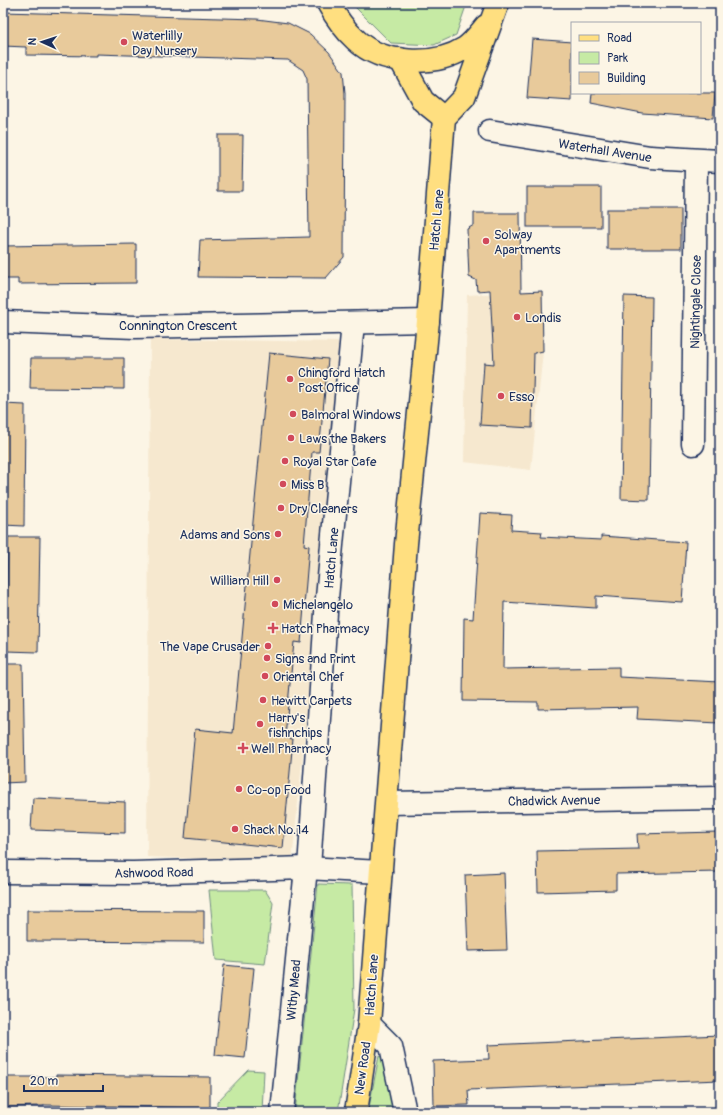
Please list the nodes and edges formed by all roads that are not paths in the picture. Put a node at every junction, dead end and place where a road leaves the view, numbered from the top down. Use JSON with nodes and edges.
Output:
{"nodes":[{"id":1,"x":328,"y":3,"type":"edge"},
{"id":2,"x":495,"y":12,"type":"edge"},
{"id":3,"x":400,"y":59,"type":"junction"},
{"id":4,"x":444,"y":118,"type":"junction"},
{"id":5,"x":490,"y":131,"type":"dead end"},
{"id":6,"x":696,"y":161,"type":"junction"},
{"id":7,"x":720,"y":161,"type":"edge"},
{"id":8,"x":428,"y":321,"type":"junction"},
{"id":9,"x":3,"y":322,"type":"edge"},
{"id":10,"x":353,"y":323,"type":"junction"},
{"id":11,"x":693,"y":444,"type":"dead end"},
{"id":12,"x":720,"y":798,"type":"edge"},
{"id":13,"x":387,"y":803,"type":"junction"},
{"id":14,"x":307,"y":868,"type":"junction"},
{"id":15,"x":3,"y":872,"type":"edge"},
{"id":16,"x":381,"y":872,"type":"junction"},
{"id":17,"x":369,"y":1024,"type":"junction"},
{"id":18,"x":282,"y":1112,"type":"edge"},
{"id":19,"x":356,"y":1112,"type":"edge"},
{"id":20,"x":405,"y":1112,"type":"edge"}],
"edges":[{"from":1,"to":3,"type":"main road"},
{"from":2,"to":3,"type":"main road"},
{"from":2,"to":4,"type":"main road"},
{"from":3,"to":4,"type":"main road"},
{"from":4,"to":8,"type":"main road","name":"Hatch Lane"},
{"from":5,"to":6,"type":"street","name":"Waterhall Avenue"},
{"from":6,"to":7,"type":"street","name":"Waterhall Avenue"},
{"from":6,"to":11,"type":"street","name":"Nightingale Close"},
{"from":8,"to":10,"type":"street"},
{"from":8,"to":13,"type":"main road","name":"Hatch Lane"},
{"from":9,"to":10,"type":"street","name":"Connington Crescent"},
{"from":10,"to":14,"type":"street","name":"Hatch Lane"},
{"from":12,"to":13,"type":"street","name":"Chadwick Avenue"},
{"from":13,"to":16,"type":"main road","name":"Hatch Lane"},
{"from":14,"to":15,"type":"street","name":"Ashwood Road"},
{"from":14,"to":16,"type":"street"},
{"from":14,"to":18,"type":"street","name":"Withy Mead"},
{"from":16,"to":17,"type":"main road","name":"Hatch Lane"},
{"from":17,"to":19,"type":"main road","name":"New Road"},
{"from":17,"to":20,"type":"street","name":"Hatch Lane"}]}
